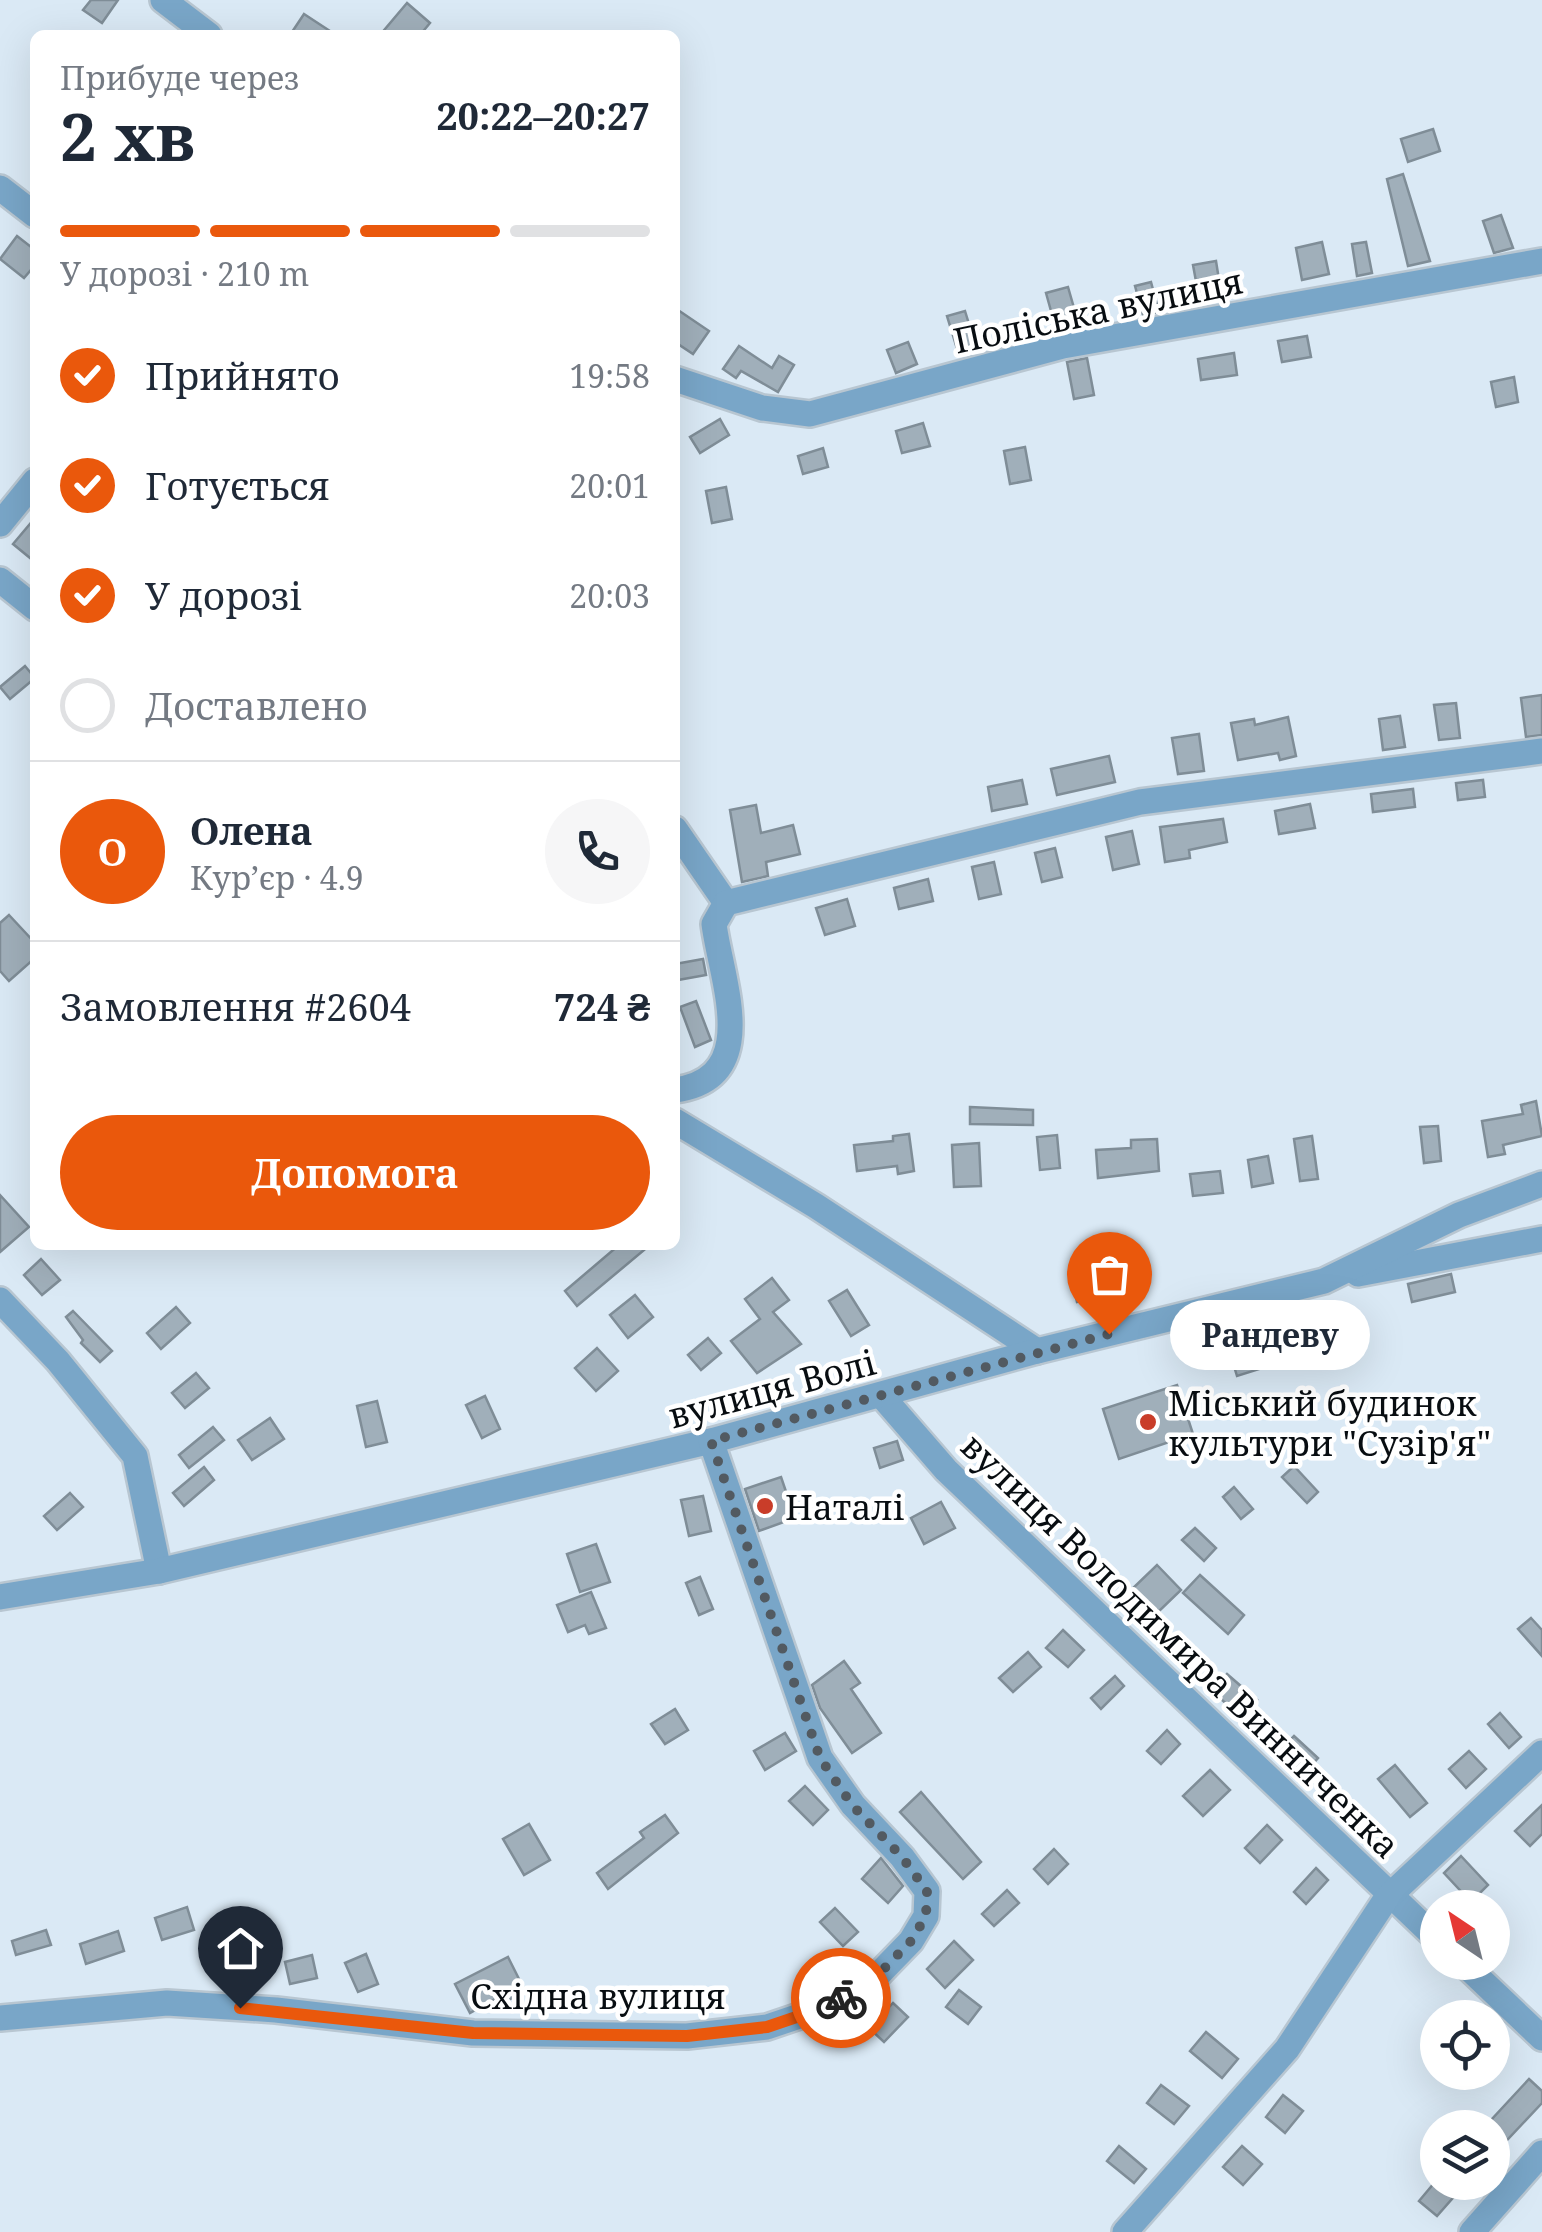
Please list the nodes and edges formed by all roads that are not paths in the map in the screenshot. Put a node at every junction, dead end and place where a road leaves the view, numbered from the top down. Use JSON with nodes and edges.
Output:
{"nodes":[{"id":1,"x":163,"y":0,"type":"edge"},
{"id":2,"x":202,"y":30,"type":"edge"},
{"id":3,"x":0,"y":188,"type":"edge"},
{"id":4,"x":30,"y":211,"type":"edge"},
{"id":5,"x":1542,"y":260,"type":"edge"},
{"id":6,"x":680,"y":381,"type":"edge"},
{"id":7,"x":30,"y":487,"type":"edge"},
{"id":8,"x":0,"y":524,"type":"edge"},
{"id":9,"x":0,"y":580,"type":"edge"},
{"id":10,"x":30,"y":604,"type":"edge"},
{"id":11,"x":1542,"y":751,"type":"edge"},
{"id":12,"x":680,"y":836,"type":"edge"},
{"id":13,"x":726,"y":904,"type":"junction"},
{"id":14,"x":680,"y":1088,"type":"edge"},
{"id":15,"x":680,"y":1124,"type":"edge"},
{"id":16,"x":1542,"y":1184,"type":"edge"},
{"id":17,"x":1542,"y":1239,"type":"edge"},
{"id":18,"x":1324,"y":1281,"type":"junction"},
{"id":19,"x":0,"y":1300,"type":"edge"},
{"id":20,"x":1037,"y":1351,"type":"junction"},
{"id":21,"x":882,"y":1395,"type":"junction"},
{"id":22,"x":711,"y":1441,"type":"junction"},
{"id":23,"x":159,"y":1571,"type":"junction"},
{"id":24,"x":0,"y":1597,"type":"edge"},
{"id":25,"x":1542,"y":1753,"type":"edge"},
{"id":26,"x":1390,"y":1895,"type":"junction"},
{"id":27,"x":1420,"y":1923,"type":"edge"},
{"id":28,"x":1481,"y":1980,"type":"edge"},
{"id":29,"x":0,"y":2018,"type":"edge"},
{"id":30,"x":1542,"y":2038,"type":"edge"},
{"id":31,"x":1542,"y":2153,"type":"edge"},
{"id":32,"x":1124,"y":2232,"type":"edge"},
{"id":33,"x":1472,"y":2232,"type":"edge"}],
"edges":[{"from":1,"to":2,"type":"street"},
{"from":3,"to":4,"type":"street"},
{"from":5,"to":6,"type":"street","name":"Поліська вулиця"},
{"from":7,"to":8,"type":"street"},
{"from":9,"to":10,"type":"street"},
{"from":11,"to":13,"type":"street"},
{"from":12,"to":13,"type":"street"},
{"from":13,"to":14,"type":"street"},
{"from":15,"to":20,"type":"street"},
{"from":16,"to":18,"type":"street","name":"вулиця Волі"},
{"from":17,"to":18,"type":"street"},
{"from":18,"to":20,"type":"street","name":"вулиця Волі"},
{"from":19,"to":23,"type":"street"},
{"from":20,"to":21,"type":"street","name":"вулиця Волі"},
{"from":21,"to":22,"type":"street","name":"вулиця Волі"},
{"from":21,"to":26,"type":"street","name":"вулиця Володимира Винниченка"},
{"from":22,"to":23,"type":"street","name":"вулиця Волі"},
{"from":22,"to":29,"type":"street","name":"Східна вулиця"},
{"from":23,"to":24,"type":"street","name":"вулиця Волі"},
{"from":25,"to":26,"type":"street"},
{"from":26,"to":27,"type":"street","name":"вулиця Володимира Винниченка"},
{"from":26,"to":32,"type":"street"},
{"from":28,"to":30,"type":"street"},
{"from":31,"to":33,"type":"street"}]}
